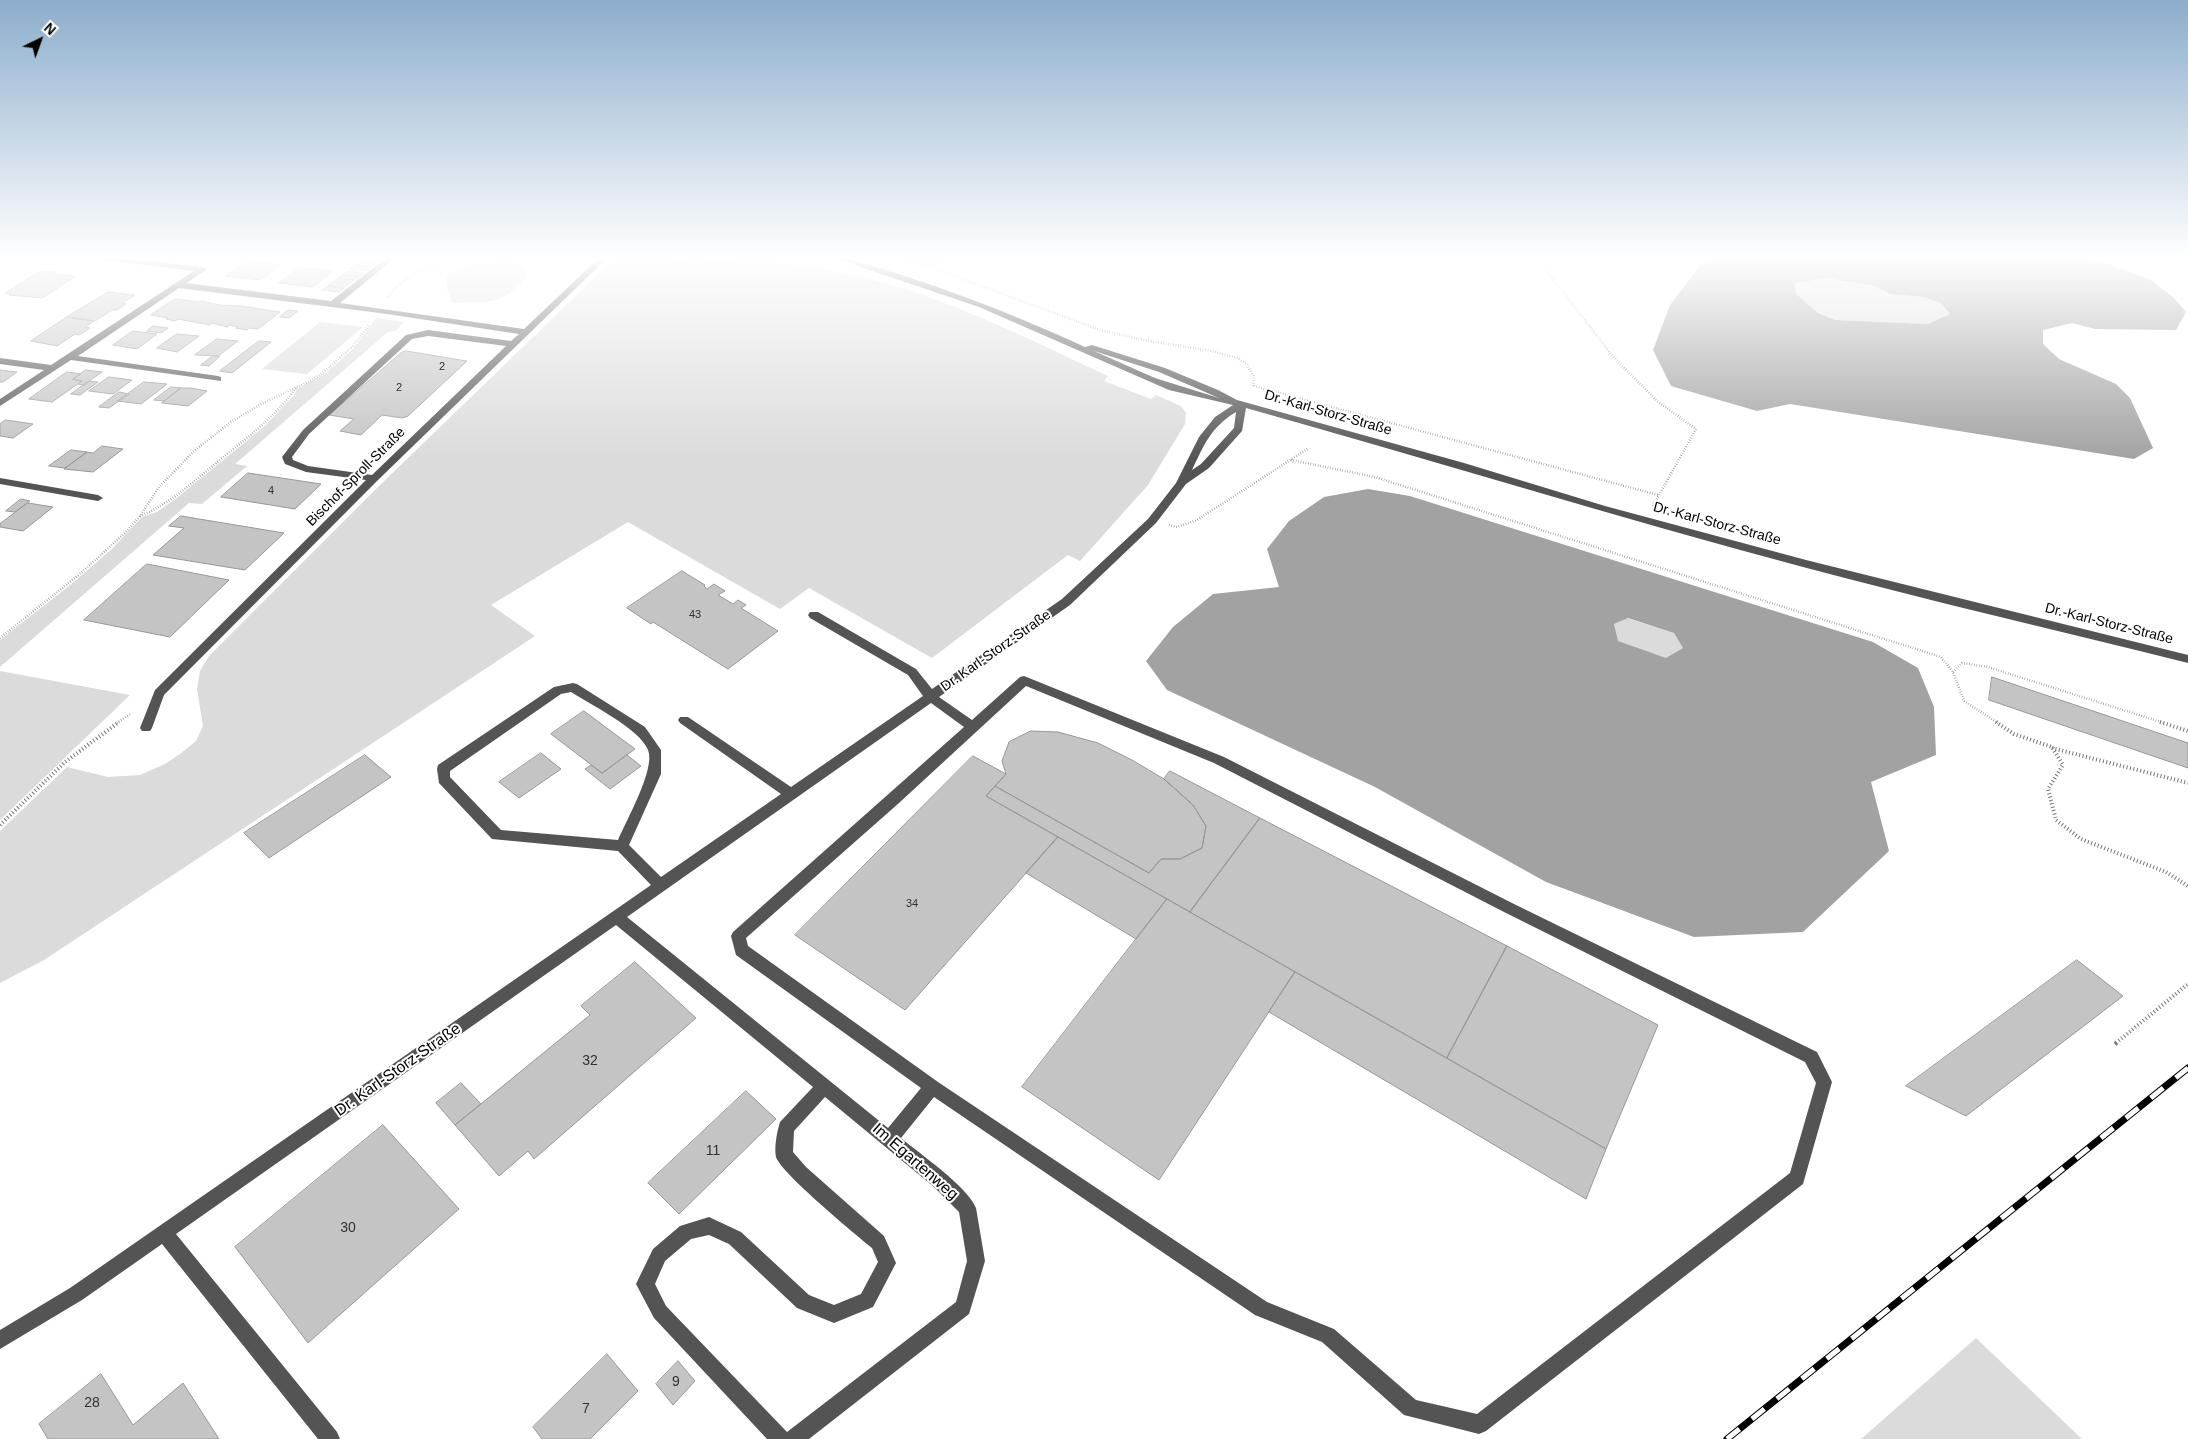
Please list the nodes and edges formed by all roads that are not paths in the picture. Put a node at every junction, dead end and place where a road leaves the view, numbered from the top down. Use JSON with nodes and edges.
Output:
{"nodes":[{"id":1,"x":117,"y":325,"type":"edge"},
{"id":2,"x":480,"y":325,"type":"edge"},
{"id":3,"x":532,"y":325,"type":"edge"},
{"id":4,"x":1026,"y":325,"type":"edge"},
{"id":5,"x":525,"y":332,"type":"junction"},
{"id":6,"x":1065,"y":341,"type":"junction"},
{"id":7,"x":512,"y":344,"type":"junction"},
{"id":8,"x":68,"y":357,"type":"junction"},
{"id":9,"x":0,"y":360,"type":"edge"},
{"id":10,"x":53,"y":368,"type":"junction"},
{"id":11,"x":218,"y":379,"type":"dead end"},
{"id":12,"x":0,"y":403,"type":"edge"},
{"id":13,"x":1242,"y":404,"type":"junction"},
{"id":14,"x":374,"y":478,"type":"junction"},
{"id":15,"x":0,"y":482,"type":"edge"},
{"id":16,"x":1181,"y":484,"type":"junction"},
{"id":17,"x":98,"y":498,"type":"dead end"},
{"id":18,"x":814,"y":615,"type":"dead end"},
{"id":19,"x":2188,"y":659,"type":"edge"},
{"id":20,"x":931,"y":697,"type":"junction"},
{"id":21,"x":684,"y":720,"type":"dead end"},
{"id":22,"x":973,"y":727,"type":"junction"},
{"id":23,"x":146,"y":728,"type":"dead end"},
{"id":24,"x":791,"y":794,"type":"junction"},
{"id":25,"x":622,"y":846,"type":"junction"},
{"id":26,"x":661,"y":886,"type":"junction"},
{"id":27,"x":617,"y":917,"type":"junction"},
{"id":28,"x":824,"y":1086,"type":"junction"},
{"id":29,"x":932,"y":1087,"type":"junction"},
{"id":30,"x":890,"y":1140,"type":"junction"},
{"id":31,"x":164,"y":1233,"type":"junction"},
{"id":32,"x":0,"y":1340,"type":"edge"},
{"id":33,"x":330,"y":1439,"type":"edge"},
{"id":34,"x":780,"y":1439,"type":"edge"},
{"id":35,"x":793,"y":1439,"type":"edge"}],
"edges":[{"from":1,"to":8,"type":"street"},
{"from":2,"to":5,"type":"street"},
{"from":3,"to":5,"type":"street","name":"Bischof-Sproll-Straße"},
{"from":4,"to":6,"type":"street"},
{"from":5,"to":7,"type":"street","name":"Bischof-Sproll-Straße"},
{"from":6,"to":13,"type":"street"},
{"from":6,"to":13,"type":"street"},
{"from":7,"to":14,"type":"street","name":"Bischof-Sproll-Straße"},
{"from":7,"to":14,"type":"street"},
{"from":8,"to":10,"type":"street"},
{"from":8,"to":11,"type":"street"},
{"from":9,"to":10,"type":"street"},
{"from":10,"to":12,"type":"street"},
{"from":13,"to":16,"type":"street","name":"Dr. Karl-Storz-Straße"},
{"from":13,"to":16,"type":"street","name":"Dr. Karl-Storz-Straße"},
{"from":13,"to":19,"type":"street","name":"Dr.-Karl-Storz-Straße"},
{"from":14,"to":23,"type":"street","name":"Bischof-Sproll-Straße"},
{"from":15,"to":17,"type":"street"},
{"from":16,"to":20,"type":"street","name":"Dr. Karl-Storz-Straße"},
{"from":18,"to":20,"type":"street"},
{"from":20,"to":22,"type":"street"},
{"from":20,"to":24,"type":"street","name":"Dr. Karl-Storz-Straße"},
{"from":21,"to":24,"type":"street"},
{"from":22,"to":29,"type":"street"},
{"from":22,"to":29,"type":"street"},
{"from":24,"to":26,"type":"street","name":"Dr. Karl-Storz-Straße"},
{"from":25,"to":25,"type":"street"},
{"from":25,"to":26,"type":"street"},
{"from":26,"to":27,"type":"street","name":"Dr. Karl-Storz-Straße"},
{"from":27,"to":28,"type":"street","name":"Im Egartenweg"},
{"from":27,"to":31,"type":"street","name":"Dr. Karl-Storz-Straße"},
{"from":28,"to":30,"type":"street","name":"Im Egartenweg"},
{"from":28,"to":34,"type":"street"},
{"from":29,"to":30,"type":"street"},
{"from":30,"to":35,"type":"street","name":"Im Egartenweg"},
{"from":31,"to":32,"type":"street","name":"Dr. Karl-Storz-Straße"},
{"from":31,"to":33,"type":"street"}]}
